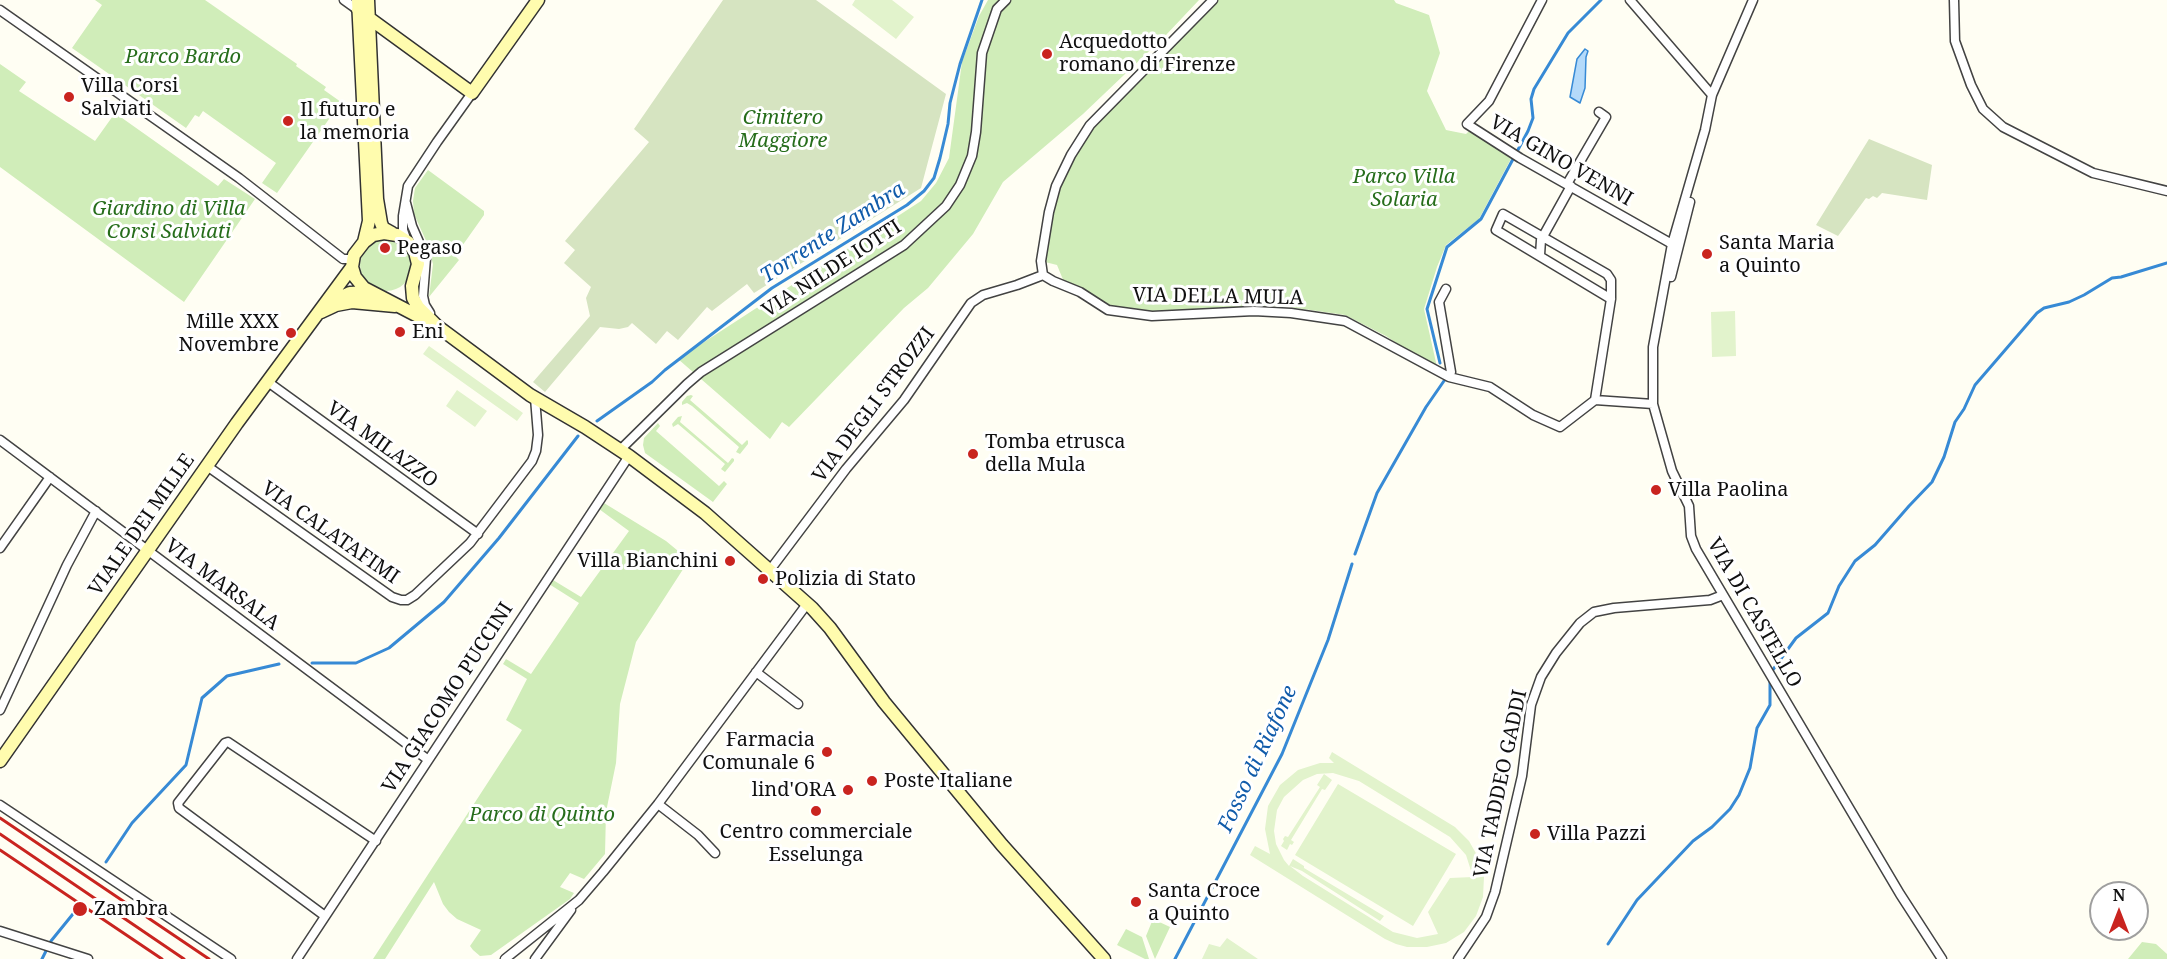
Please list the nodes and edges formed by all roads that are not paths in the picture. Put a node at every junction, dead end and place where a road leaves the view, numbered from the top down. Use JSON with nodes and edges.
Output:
{"nodes":[{"id":1,"x":344,"y":0,"type":"edge"},
{"id":2,"x":368,"y":0,"type":"edge"},
{"id":3,"x":538,"y":0,"type":"edge"},
{"id":4,"x":1006,"y":0,"type":"edge"},
{"id":5,"x":1213,"y":0,"type":"edge"},
{"id":6,"x":1542,"y":0,"type":"edge"},
{"id":7,"x":1630,"y":0,"type":"edge"},
{"id":8,"x":1753,"y":0,"type":"edge"},
{"id":9,"x":1954,"y":0,"type":"edge"},
{"id":10,"x":362,"y":9,"type":"edge"},
{"id":11,"x":0,"y":10,"type":"edge"},
{"id":12,"x":472,"y":93,"type":"junction"},
{"id":13,"x":1712,"y":95,"type":"junction"},
{"id":14,"x":1605,"y":116,"type":"dead end"},
{"id":15,"x":1569,"y":185,"type":"junction"},
{"id":16,"x":1690,"y":186,"type":"junction"},
{"id":17,"x":2167,"y":191,"type":"edge"},
{"id":18,"x":406,"y":198,"type":"junction"},
{"id":19,"x":392,"y":233,"type":"junction"},
{"id":20,"x":1544,"y":236,"type":"junction"},
{"id":21,"x":408,"y":241,"type":"junction"},
{"id":22,"x":364,"y":242,"type":"junction"},
{"id":23,"x":1672,"y":244,"type":"junction"},
{"id":24,"x":1540,"y":255,"type":"junction"},
{"id":25,"x":352,"y":263,"type":"junction"},
{"id":26,"x":1043,"y":275,"type":"junction"},
{"id":27,"x":414,"y":280,"type":"junction"},
{"id":28,"x":1446,"y":289,"type":"dead end"},
{"id":29,"x":369,"y":292,"type":"junction"},
{"id":30,"x":382,"y":296,"type":"junction"},
{"id":31,"x":1611,"y":299,"type":"junction"},
{"id":32,"x":404,"y":307,"type":"junction"},
{"id":33,"x":1659,"y":309,"type":"junction"},
{"id":34,"x":320,"y":313,"type":"junction"},
{"id":35,"x":437,"y":326,"type":"junction"},
{"id":36,"x":1449,"y":376,"type":"junction"},
{"id":37,"x":268,"y":382,"type":"junction"},
{"id":38,"x":535,"y":398,"type":"junction"},
{"id":39,"x":1595,"y":400,"type":"junction"},
{"id":40,"x":1653,"y":404,"type":"junction"},
{"id":41,"x":0,"y":440,"type":"edge"},
{"id":42,"x":624,"y":453,"type":"junction"},
{"id":43,"x":207,"y":466,"type":"junction"},
{"id":44,"x":50,"y":477,"type":"junction"},
{"id":45,"x":96,"y":511,"type":"junction"},
{"id":46,"x":478,"y":534,"type":"junction"},
{"id":47,"x":0,"y":548,"type":"edge"},
{"id":48,"x":149,"y":550,"type":"junction"},
{"id":49,"x":770,"y":570,"type":"junction"},
{"id":50,"x":1723,"y":595,"type":"junction"},
{"id":51,"x":807,"y":604,"type":"junction"},
{"id":52,"x":756,"y":672,"type":"junction"},
{"id":53,"x":798,"y":704,"type":"dead end"},
{"id":54,"x":0,"y":710,"type":"edge"},
{"id":55,"x":427,"y":759,"type":"junction"},
{"id":56,"x":0,"y":761,"type":"edge"},
{"id":57,"x":658,"y":804,"type":"junction"},
{"id":58,"x":0,"y":805,"type":"edge"},
{"id":59,"x":376,"y":841,"type":"junction"},
{"id":60,"x":715,"y":853,"type":"dead end"},
{"id":61,"x":579,"y":900,"type":"junction"},
{"id":62,"x":325,"y":916,"type":"junction"},
{"id":63,"x":0,"y":931,"type":"edge"},
{"id":64,"x":88,"y":959,"type":"edge"},
{"id":65,"x":231,"y":959,"type":"edge"},
{"id":66,"x":297,"y":959,"type":"edge"},
{"id":67,"x":505,"y":959,"type":"edge"},
{"id":68,"x":535,"y":959,"type":"edge"},
{"id":69,"x":1104,"y":959,"type":"edge"},
{"id":70,"x":1458,"y":959,"type":"edge"},
{"id":71,"x":1942,"y":959,"type":"edge"}],
"edges":[{"from":1,"to":10,"type":"street"},
{"from":2,"to":10,"type":"main road"},
{"from":3,"to":12,"type":"main road"},
{"from":4,"to":42,"type":"street","name":"VIA NILDE IOTTI"},
{"from":5,"to":26,"type":"street"},
{"from":6,"to":15,"type":"street","name":"VIA GINO VENNI"},
{"from":7,"to":13,"type":"street"},
{"from":8,"to":13,"type":"street","name":"VIA DI CASTELLO"},
{"from":9,"to":17,"type":"street"},
{"from":10,"to":12,"type":"main road"},
{"from":10,"to":19,"type":"main road"},
{"from":10,"to":22,"type":"main road"},
{"from":11,"to":25,"type":"street"},
{"from":12,"to":18,"type":"street"},
{"from":13,"to":16,"type":"street","name":"VIA DI CASTELLO"},
{"from":14,"to":15,"type":"street"},
{"from":15,"to":20,"type":"street"},
{"from":15,"to":23,"type":"street","name":"VIA GINO VENNI"},
{"from":16,"to":23,"type":"street","name":"VIA DI CASTELLO"},
{"from":16,"to":33,"type":"street"},
{"from":18,"to":21,"type":"street"},
{"from":18,"to":35,"type":"street"},
{"from":19,"to":21,"type":"main road"},
{"from":19,"to":22,"type":"main road"},
{"from":20,"to":24,"type":"street"},
{"from":20,"to":24,"type":"street"},
{"from":20,"to":31,"type":"street"},
{"from":21,"to":27,"type":"main road"},
{"from":22,"to":25,"type":"main road"},
{"from":23,"to":33,"type":"street","name":"VIA DI CASTELLO"},
{"from":24,"to":31,"type":"street"},
{"from":25,"to":29,"type":"main road"},
{"from":25,"to":34,"type":"main road"},
{"from":26,"to":36,"type":"street","name":"VIA DELLA MULA"},
{"from":26,"to":49,"type":"street","name":"VIA DEGLI STROZZI"},
{"from":27,"to":30,"type":"main road"},
{"from":27,"to":35,"type":"main road"},
{"from":28,"to":36,"type":"street"},
{"from":29,"to":30,"type":"main road"},
{"from":29,"to":34,"type":"main road"},
{"from":30,"to":32,"type":"main road"},
{"from":31,"to":39,"type":"street"},
{"from":32,"to":34,"type":"main road"},
{"from":32,"to":35,"type":"main road"},
{"from":33,"to":40,"type":"street","name":"VIA DI CASTELLO"},
{"from":34,"to":37,"type":"main road","name":"VIALE DEI MILLE"},
{"from":35,"to":38,"type":"main road"},
{"from":36,"to":39,"type":"street","name":"VIA DELLA MULA"},
{"from":37,"to":43,"type":"main road","name":"VIALE DEI MILLE"},
{"from":37,"to":46,"type":"street","name":"VIA MILAZZO"},
{"from":38,"to":42,"type":"main road"},
{"from":38,"to":46,"type":"street","name":"VIA CALATAFIMI"},
{"from":39,"to":40,"type":"street"},
{"from":40,"to":50,"type":"street","name":"VIA DI CASTELLO"},
{"from":41,"to":44,"type":"street","name":"VIA MARSALA"},
{"from":42,"to":49,"type":"main road"},
{"from":42,"to":55,"type":"street","name":"VIA GIACOMO PUCCINI"},
{"from":43,"to":46,"type":"street","name":"VIA CALATAFIMI"},
{"from":43,"to":48,"type":"main road","name":"VIALE DEI MILLE"},
{"from":44,"to":45,"type":"street","name":"VIA MARSALA"},
{"from":44,"to":47,"type":"street"},
{"from":45,"to":48,"type":"street","name":"VIA MARSALA"},
{"from":45,"to":54,"type":"street"},
{"from":48,"to":55,"type":"street","name":"VIA MARSALA"},
{"from":48,"to":56,"type":"main road","name":"VIALE DEI MILLE"},
{"from":49,"to":51,"type":"main road"},
{"from":50,"to":70,"type":"street","name":"VIA TADDEO GADDI"},
{"from":50,"to":71,"type":"street","name":"VIA DI CASTELLO"},
{"from":51,"to":52,"type":"street"},
{"from":51,"to":69,"type":"main road"},
{"from":52,"to":53,"type":"street"},
{"from":52,"to":57,"type":"street"},
{"from":55,"to":59,"type":"street","name":"VIA GIACOMO PUCCINI"},
{"from":57,"to":60,"type":"street"},
{"from":57,"to":61,"type":"street"},
{"from":58,"to":65,"type":"street"},
{"from":59,"to":62,"type":"street","name":"VIA GIACOMO PUCCINI"},
{"from":59,"to":62,"type":"street"},
{"from":61,"to":67,"type":"street"},
{"from":61,"to":68,"type":"street"},
{"from":62,"to":66,"type":"street","name":"VIA GIACOMO PUCCINI"},
{"from":63,"to":64,"type":"street"}]}
